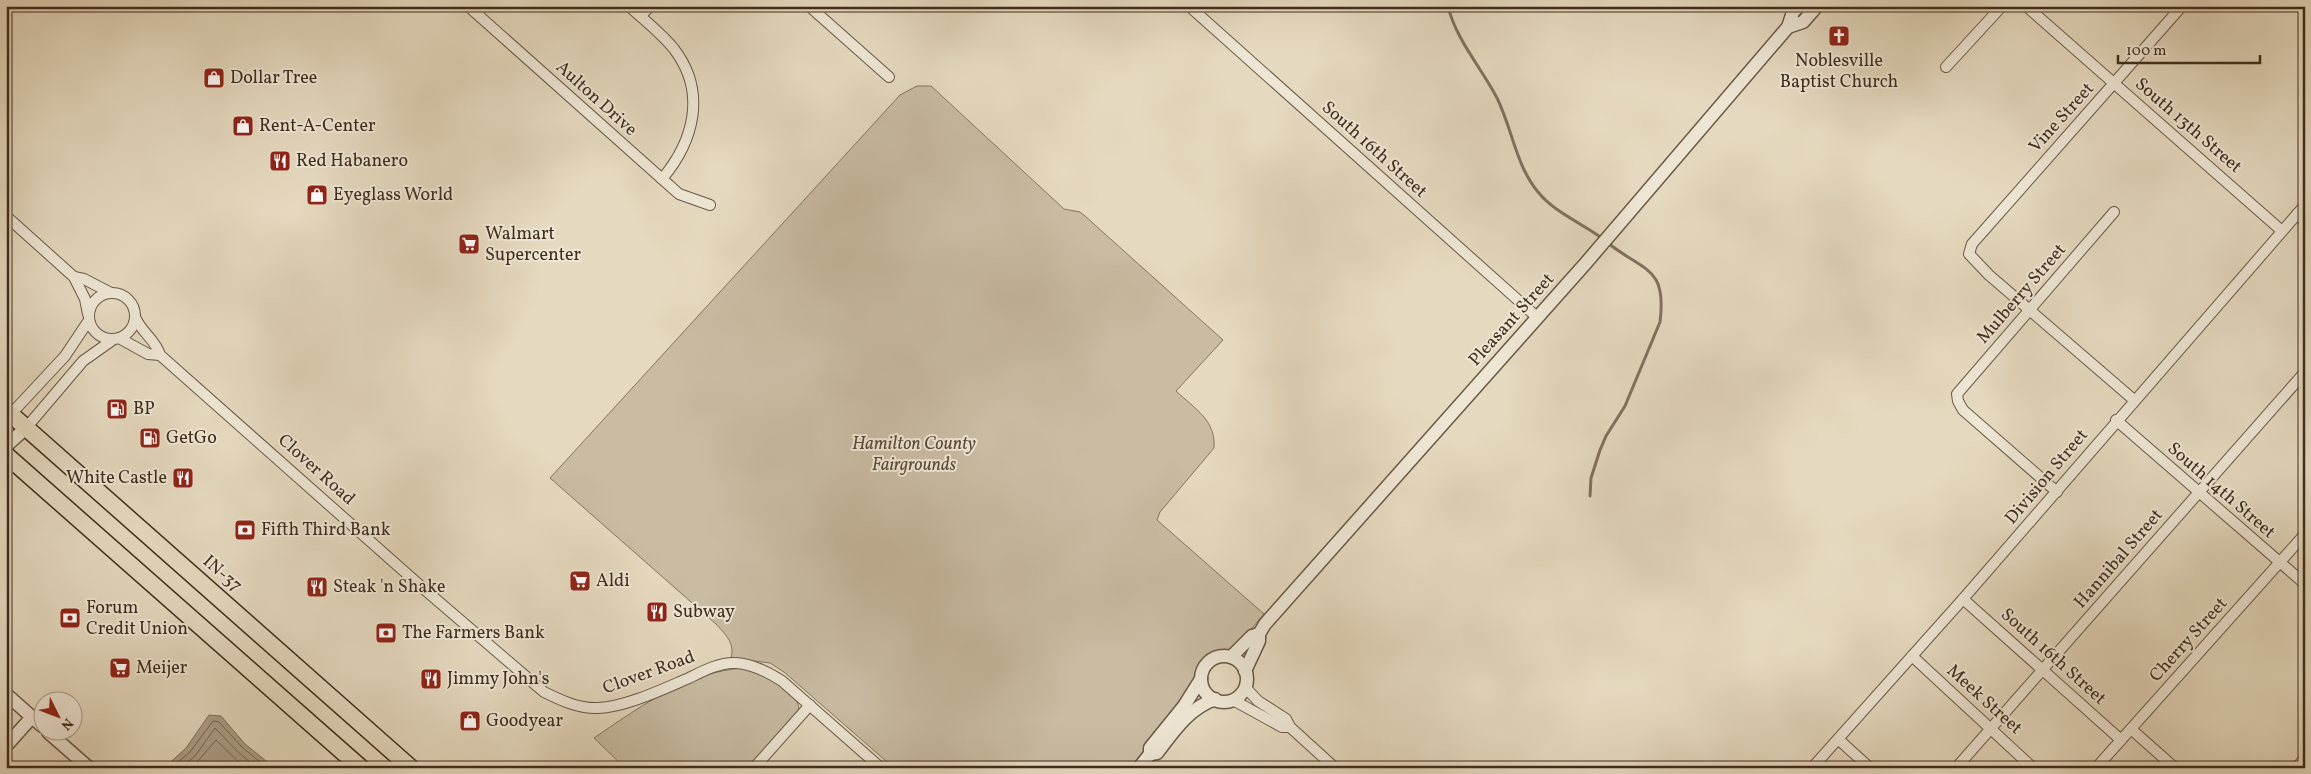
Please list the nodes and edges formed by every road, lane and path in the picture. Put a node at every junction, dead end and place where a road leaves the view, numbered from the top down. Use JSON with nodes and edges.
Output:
{"nodes":[{"id":1,"x":468,"y":6,"type":"edge"},
{"id":2,"x":629,"y":6,"type":"edge"},
{"id":3,"x":650,"y":6,"type":"edge"},
{"id":4,"x":809,"y":6,"type":"edge"},
{"id":5,"x":1189,"y":6,"type":"edge"},
{"id":6,"x":1799,"y":6,"type":"edge"},
{"id":7,"x":1817,"y":6,"type":"edge"},
{"id":8,"x":2002,"y":6,"type":"edge"},
{"id":9,"x":2026,"y":6,"type":"edge"},
{"id":10,"x":2182,"y":6,"type":"edge"},
{"id":11,"x":641,"y":16,"type":"junction"},
{"id":12,"x":1788,"y":27,"type":"junction"},
{"id":13,"x":1946,"y":68,"type":"dead end"},
{"id":14,"x":889,"y":77,"type":"dead end"},
{"id":15,"x":2115,"y":83,"type":"junction"},
{"id":16,"x":662,"y":179,"type":"junction"},
{"id":17,"x":710,"y":205,"type":"dead end"},
{"id":18,"x":2305,"y":205,"type":"edge"},
{"id":19,"x":2114,"y":212,"type":"dead end"},
{"id":20,"x":2297,"y":214,"type":"junction"},
{"id":21,"x":6,"y":216,"type":"edge"},
{"id":22,"x":2305,"y":222,"type":"edge"},
{"id":23,"x":2282,"y":231,"type":"junction"},
{"id":24,"x":74,"y":277,"type":"junction"},
{"id":25,"x":110,"y":293,"type":"junction"},
{"id":26,"x":2029,"y":309,"type":"junction"},
{"id":27,"x":135,"y":317,"type":"junction"},
{"id":28,"x":89,"y":318,"type":"junction"},
{"id":29,"x":1538,"y":318,"type":"junction"},
{"id":30,"x":117,"y":338,"type":"junction"},
{"id":31,"x":160,"y":355,"type":"junction"},
{"id":32,"x":2305,"y":372,"type":"edge"},
{"id":33,"x":2134,"y":400,"type":"junction"},
{"id":34,"x":8,"y":415,"type":"edge"},
{"id":35,"x":2116,"y":420,"type":"junction"},
{"id":36,"x":26,"y":428,"type":"junction"},
{"id":37,"x":6,"y":446,"type":"edge"},
{"id":38,"x":6,"y":454,"type":"edge"},
{"id":39,"x":2057,"y":492,"type":"junction"},
{"id":40,"x":2198,"y":493,"type":"junction"},
{"id":41,"x":2305,"y":534,"type":"edge"},
{"id":42,"x":2279,"y":563,"type":"junction"},
{"id":43,"x":2305,"y":584,"type":"edge"},
{"id":44,"x":1963,"y":599,"type":"junction"},
{"id":45,"x":1259,"y":634,"type":"junction"},
{"id":46,"x":1912,"y":656,"type":"junction"},
{"id":47,"x":1231,"y":657,"type":"junction"},
{"id":48,"x":2043,"y":670,"type":"junction"},
{"id":49,"x":1245,"y":671,"type":"junction"},
{"id":50,"x":1201,"y":679,"type":"junction"},
{"id":51,"x":1245,"y":687,"type":"junction"},
{"id":52,"x":6,"y":694,"type":"edge"},
{"id":53,"x":1215,"y":700,"type":"junction"},
{"id":54,"x":1233,"y":700,"type":"junction"},
{"id":55,"x":810,"y":705,"type":"junction"},
{"id":56,"x":32,"y":717,"type":"joint"},
{"id":57,"x":1290,"y":727,"type":"junction"},
{"id":58,"x":1991,"y":729,"type":"junction"},
{"id":59,"x":2131,"y":729,"type":"junction"},
{"id":60,"x":1838,"y":739,"type":"junction"},
{"id":61,"x":2121,"y":740,"type":"junction"},
{"id":62,"x":59,"y":742,"type":"edge"},
{"id":63,"x":6,"y":746,"type":"edge"},
{"id":64,"x":1150,"y":754,"type":"junction"},
{"id":65,"x":2305,"y":758,"type":"edge"},
{"id":66,"x":89,"y":768,"type":"edge"},
{"id":67,"x":361,"y":768,"type":"edge"},
{"id":68,"x":411,"y":768,"type":"edge"},
{"id":69,"x":754,"y":768,"type":"edge"},
{"id":70,"x":881,"y":768,"type":"edge"},
{"id":71,"x":1139,"y":768,"type":"edge"},
{"id":72,"x":1335,"y":768,"type":"edge"},
{"id":73,"x":1812,"y":768,"type":"edge"},
{"id":74,"x":1870,"y":768,"type":"edge"},
{"id":75,"x":1956,"y":768,"type":"edge"},
{"id":76,"x":2033,"y":768,"type":"edge"},
{"id":77,"x":2096,"y":768,"type":"edge"},
{"id":78,"x":2174,"y":768,"type":"edge"},
{"id":79,"x":2296,"y":768,"type":"edge"}],
"edges":[{"from":1,"to":16,"type":"street","name":"Aulton Drive"},
{"from":2,"to":11,"type":"street"},
{"from":3,"to":11,"type":"street"},
{"from":4,"to":14,"type":"street"},
{"from":5,"to":29,"type":"street","name":"South 16th Street"},
{"from":6,"to":12,"type":"street","name":"Pleasant Street"},
{"from":7,"to":12,"type":"street","name":"Pleasant Street"},
{"from":8,"to":13,"type":"street"},
{"from":9,"to":15,"type":"street","name":"South 13th Street"},
{"from":10,"to":15,"type":"street","name":"Vine Street"},
{"from":11,"to":16,"type":"street"},
{"from":12,"to":29,"type":"street","name":"Pleasant Street"},
{"from":15,"to":23,"type":"street","name":"South 13th Street"},
{"from":15,"to":26,"type":"street","name":"Vine Street"},
{"from":16,"to":17,"type":"street","name":"Aulton Drive"},
{"from":18,"to":20,"type":"street","name":"Division Street"},
{"from":19,"to":26,"type":"street","name":"Mulberry Street"},
{"from":20,"to":22,"type":"street"},
{"from":20,"to":23,"type":"street","name":"Division Street"},
{"from":21,"to":24,"type":"street"},
{"from":23,"to":33,"type":"street","name":"Division Street"},
{"from":24,"to":25,"type":"street"},
{"from":24,"to":28,"type":"street"},
{"from":25,"to":27,"type":"street"},
{"from":25,"to":28,"type":"street"},
{"from":26,"to":33,"type":"street"},
{"from":26,"to":39,"type":"street","name":"Mulberry Street"},
{"from":27,"to":30,"type":"street"},
{"from":27,"to":31,"type":"street","name":"Clover Road"},
{"from":28,"to":30,"type":"street"},
{"from":28,"to":34,"type":"street"},
{"from":29,"to":45,"type":"street","name":"Pleasant Street"},
{"from":30,"to":31,"type":"street","name":"Clover Road"},
{"from":30,"to":36,"type":"street"},
{"from":31,"to":55,"type":"street","name":"Clover Road"},
{"from":32,"to":40,"type":"street","name":"Hannibal Street"},
{"from":33,"to":35,"type":"street","name":"Division Street"},
{"from":34,"to":36,"type":"highway","name":"IN-37"},
{"from":35,"to":39,"type":"street","name":"Division Street"},
{"from":35,"to":40,"type":"street","name":"South 14th Street"},
{"from":36,"to":37,"type":"street"},
{"from":36,"to":68,"type":"highway","name":"IN-37"},
{"from":38,"to":67,"type":"highway"},
{"from":39,"to":44,"type":"street","name":"Division Street"},
{"from":40,"to":42,"type":"street","name":"South 14th Street"},
{"from":40,"to":48,"type":"street","name":"Hannibal Street"},
{"from":41,"to":42,"type":"street","name":"Cherry Street"},
{"from":42,"to":43,"type":"street","name":"South 14th Street"},
{"from":42,"to":59,"type":"street","name":"Cherry Street"},
{"from":44,"to":46,"type":"street","name":"Division Street"},
{"from":44,"to":48,"type":"street","name":"South 16th Street"},
{"from":45,"to":47,"type":"street","name":"Pleasant Street"},
{"from":45,"to":49,"type":"street","name":"Pleasant Street"},
{"from":46,"to":58,"type":"street","name":"Meek Street"},
{"from":46,"to":60,"type":"street","name":"Division Street"},
{"from":47,"to":49,"type":"street"},
{"from":47,"to":50,"type":"street"},
{"from":48,"to":58,"type":"street","name":"Hannibal Street"},
{"from":48,"to":61,"type":"street","name":"South 16th Street"},
{"from":49,"to":51,"type":"street"},
{"from":50,"to":53,"type":"street"},
{"from":50,"to":64,"type":"street"},
{"from":51,"to":54,"type":"street"},
{"from":51,"to":57,"type":"street"},
{"from":52,"to":56,"type":"street"},
{"from":53,"to":54,"type":"street"},
{"from":53,"to":64,"type":"street"},
{"from":54,"to":57,"type":"street"},
{"from":55,"to":69,"type":"street"},
{"from":55,"to":70,"type":"street","name":"Clover Road"},
{"from":56,"to":63,"type":"street"},
{"from":57,"to":72,"type":"street"},
{"from":58,"to":75,"type":"street","name":"Hannibal Street"},
{"from":58,"to":76,"type":"street","name":"Meek Street"},
{"from":59,"to":61,"type":"street","name":"Cherry Street"},
{"from":59,"to":78,"type":"street"},
{"from":60,"to":73,"type":"street","name":"Division Street"},
{"from":60,"to":74,"type":"street"},
{"from":61,"to":77,"type":"street","name":"Cherry Street"},
{"from":62,"to":66,"type":"street"},
{"from":64,"to":71,"type":"street"},
{"from":65,"to":79,"type":"street"}]}
